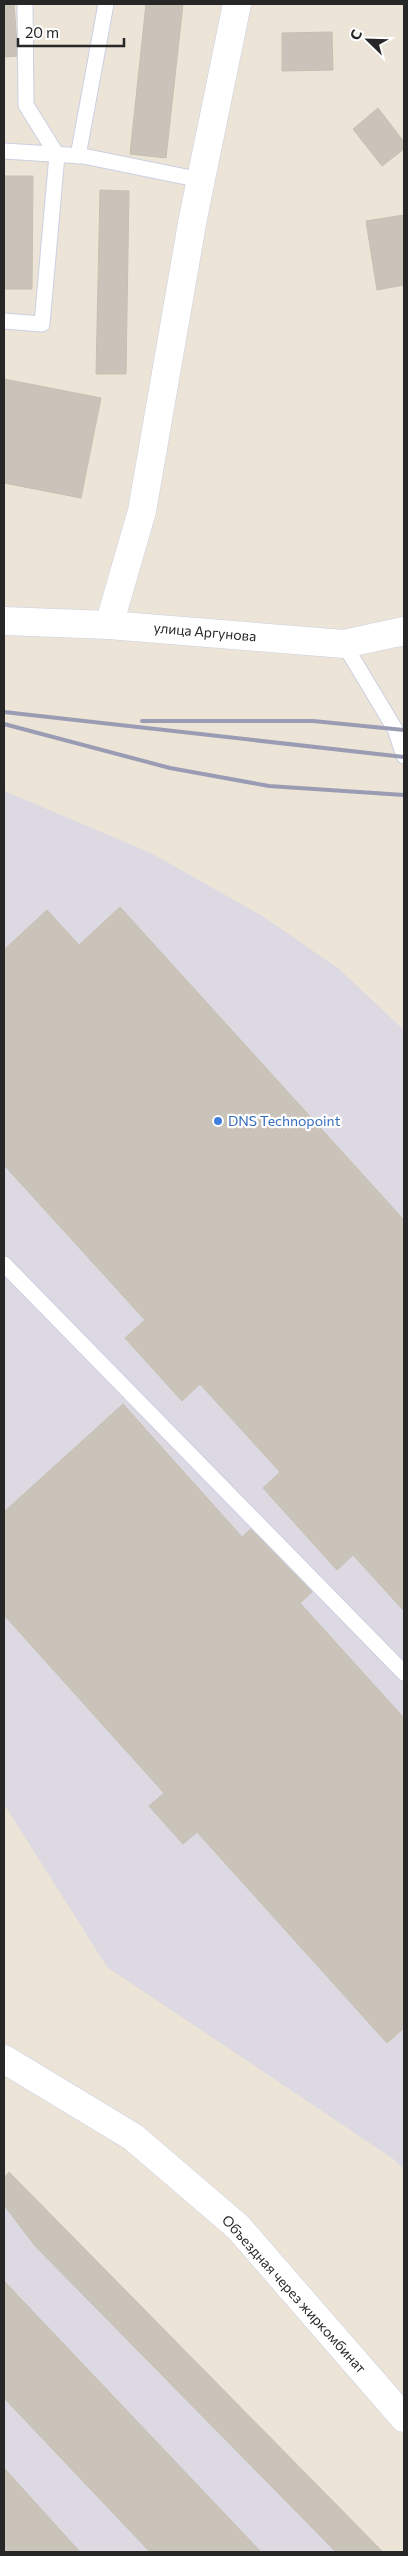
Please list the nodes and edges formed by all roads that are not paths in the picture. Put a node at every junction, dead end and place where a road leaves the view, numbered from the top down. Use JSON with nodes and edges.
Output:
{"nodes":[{"id":1,"x":24,"y":4,"type":"edge"},
{"id":2,"x":106,"y":4,"type":"edge"},
{"id":3,"x":237,"y":4,"type":"edge"},
{"id":4,"x":4,"y":151,"type":"edge"},
{"id":5,"x":57,"y":154,"type":"junction"},
{"id":6,"x":78,"y":156,"type":"junction"},
{"id":7,"x":201,"y":180,"type":"junction"},
{"id":8,"x":4,"y":321,"type":"edge"},
{"id":9,"x":4,"y":621,"type":"edge"},
{"id":10,"x":109,"y":624,"type":"junction"},
{"id":11,"x":404,"y":630,"type":"edge"},
{"id":12,"x":344,"y":644,"type":"junction"},
{"id":13,"x":404,"y":756,"type":"edge"},
{"id":14,"x":4,"y":1264,"type":"edge"},
{"id":15,"x":404,"y":1674,"type":"edge"},
{"id":16,"x":4,"y":2059,"type":"edge"},
{"id":17,"x":404,"y":2418,"type":"edge"}],
"edges":[{"from":1,"to":5,"type":"lane"},
{"from":2,"to":6,"type":"lane"},
{"from":3,"to":7,"type":"street"},
{"from":4,"to":5,"type":"lane"},
{"from":5,"to":6,"type":"lane"},
{"from":5,"to":8,"type":"lane"},
{"from":6,"to":7,"type":"lane"},
{"from":7,"to":10,"type":"street"},
{"from":9,"to":10,"type":"street","name":"улица Аргунова"},
{"from":10,"to":12,"type":"street","name":"улица Аргунова"},
{"from":11,"to":12,"type":"street","name":"улица Аргунова"},
{"from":12,"to":13,"type":"lane"},
{"from":14,"to":15,"type":"lane"},
{"from":16,"to":17,"type":"street","name":"Объездная через жиркомбинат"}]}
